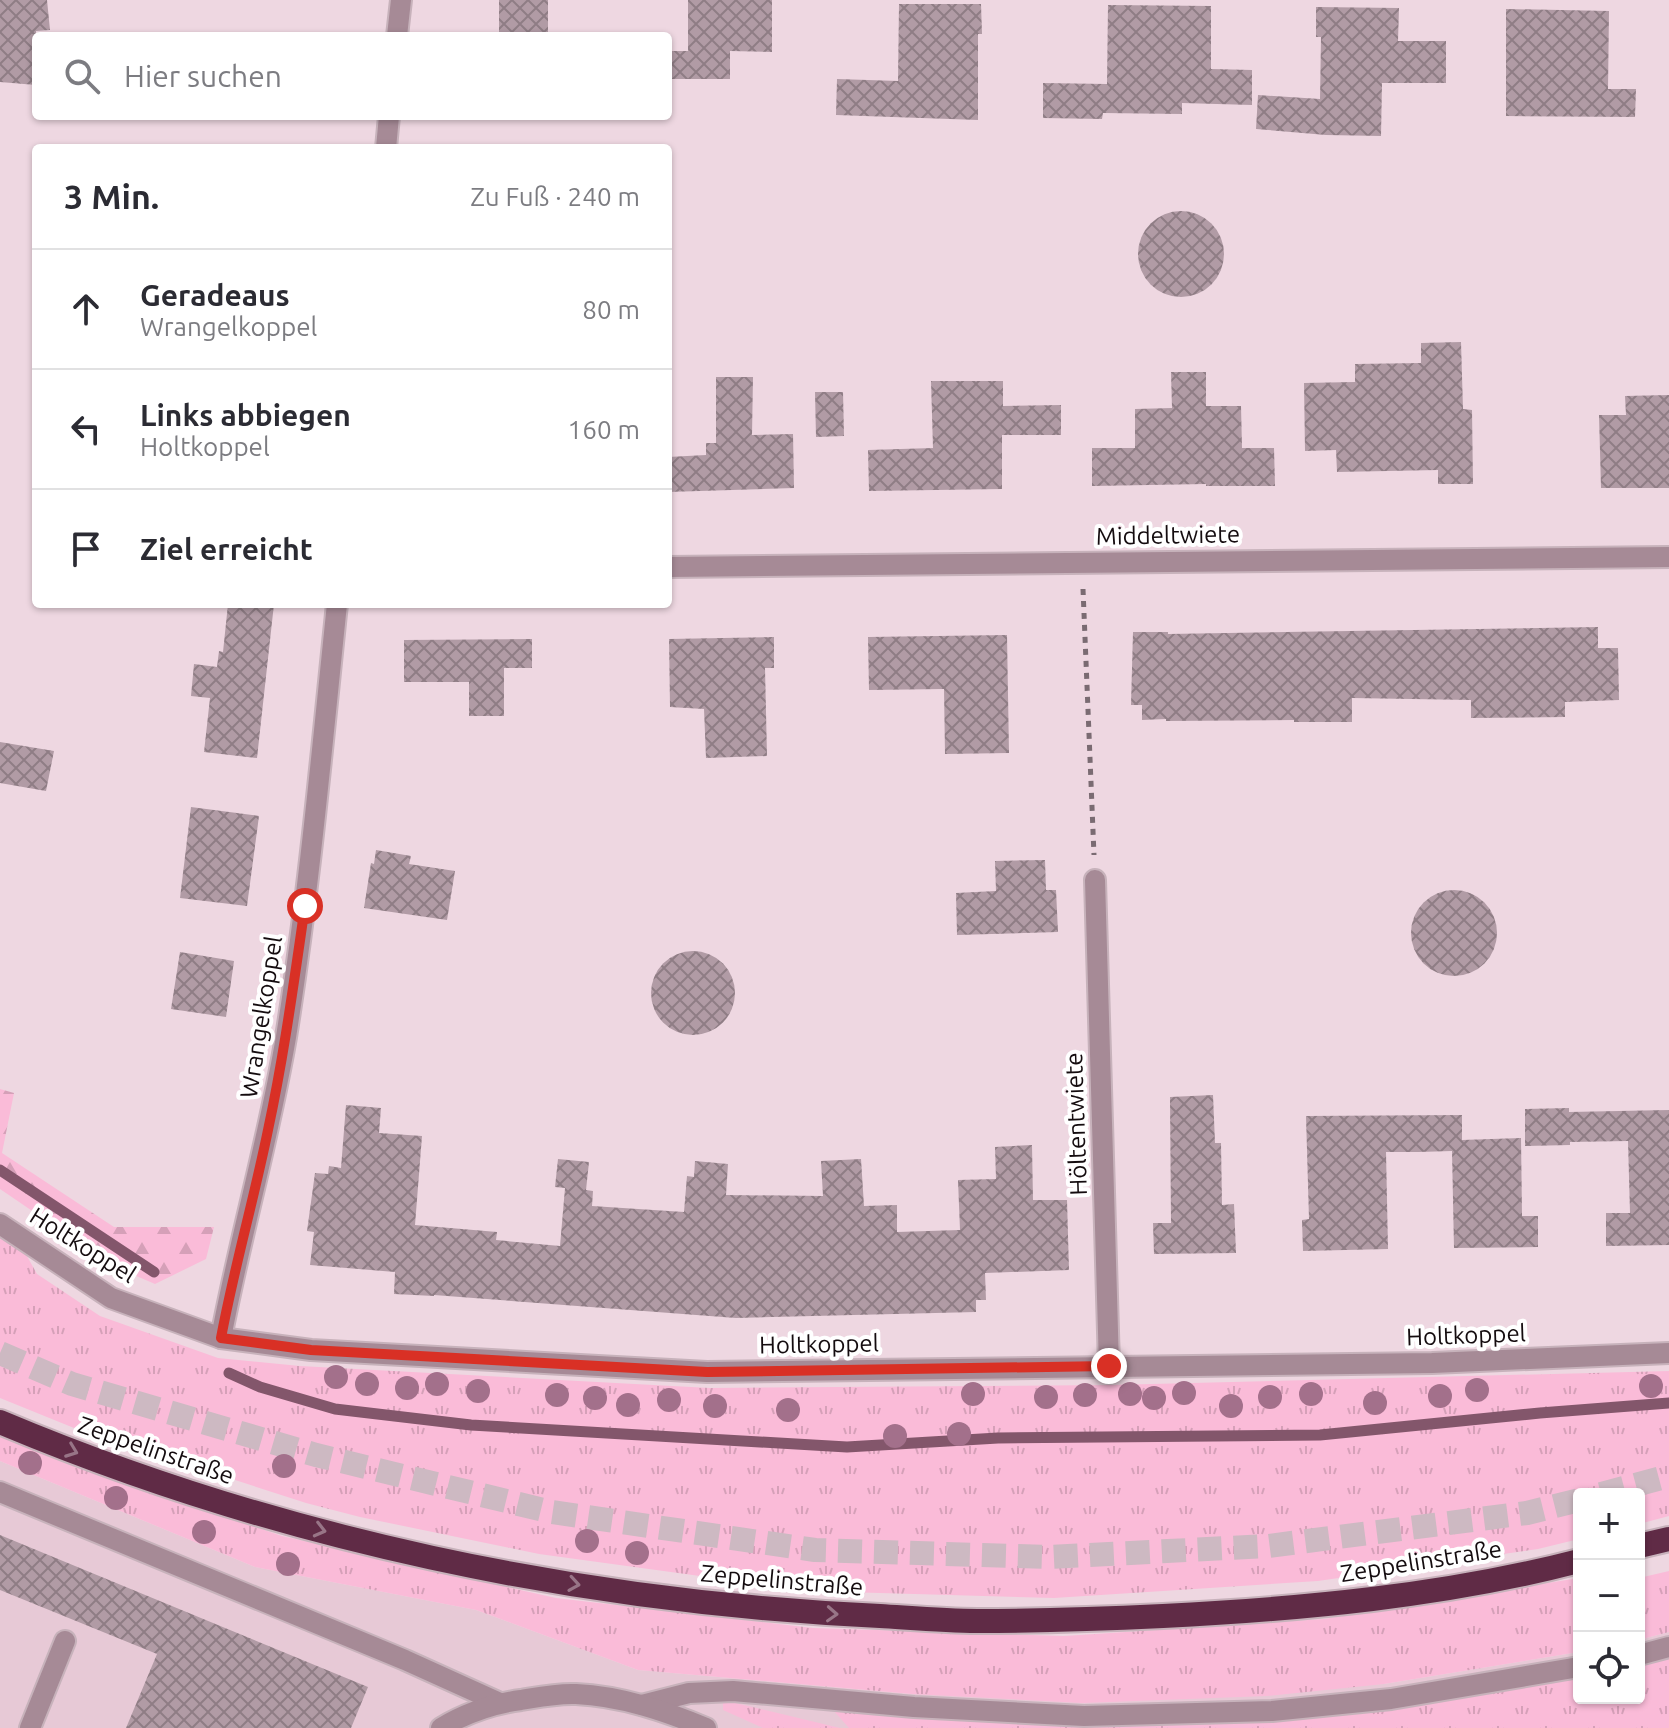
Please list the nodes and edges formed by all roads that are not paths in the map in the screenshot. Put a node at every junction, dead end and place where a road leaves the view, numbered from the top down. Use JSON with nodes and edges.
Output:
{"nodes":[{"id":1,"x":401,"y":0,"type":"edge"},
{"id":2,"x":397,"y":32,"type":"edge"},
{"id":3,"x":389,"y":120,"type":"edge"},
{"id":4,"x":386,"y":144,"type":"edge"},
{"id":5,"x":1669,"y":557,"type":"edge"},
{"id":6,"x":672,"y":567,"type":"edge"},
{"id":7,"x":337,"y":608,"type":"edge"},
{"id":8,"x":1095,"y":880,"type":"road end"},
{"id":9,"x":0,"y":1224,"type":"edge"},
{"id":10,"x":221,"y":1338,"type":"junction"},
{"id":11,"x":1669,"y":1353,"type":"edge"},
{"id":12,"x":1109,"y":1366,"type":"junction"},
{"id":13,"x":0,"y":1422,"type":"edge"},
{"id":14,"x":0,"y":1492,"type":"edge"},
{"id":15,"x":1669,"y":1539,"type":"edge"},
{"id":16,"x":1645,"y":1545,"type":"edge"},
{"id":17,"x":1573,"y":1562,"type":"edge"},
{"id":18,"x":65,"y":1641,"type":"dead end"},
{"id":19,"x":1669,"y":1647,"type":"edge"},
{"id":20,"x":1645,"y":1653,"type":"edge"},
{"id":21,"x":1573,"y":1668,"type":"edge"},
{"id":22,"x":500,"y":1703,"type":"junction"},
{"id":23,"x":642,"y":1705,"type":"junction"},
{"id":24,"x":30,"y":1728,"type":"edge"},
{"id":25,"x":441,"y":1728,"type":"edge"},
{"id":26,"x":706,"y":1728,"type":"edge"}],
"edges":[{"from":1,"to":2,"type":"street"},
{"from":3,"to":4,"type":"street"},
{"from":5,"to":6,"type":"street","name":"Middeltwiete"},
{"from":7,"to":10,"type":"street","name":"Wrangelkoppel"},
{"from":8,"to":12,"type":"street","name":"Höltentwiete"},
{"from":9,"to":10,"type":"street","name":"Holtkoppel"},
{"from":10,"to":12,"type":"street","name":"Holtkoppel"},
{"from":11,"to":12,"type":"street","name":"Holtkoppel"},
{"from":13,"to":17,"type":"highway","name":"Zeppelinstraße","one_way":true},
{"from":14,"to":22,"type":"street"},
{"from":15,"to":16,"type":"highway"},
{"from":18,"to":24,"type":"street"},
{"from":19,"to":20,"type":"street"},
{"from":21,"to":23,"type":"street"},
{"from":22,"to":23,"type":"street"},
{"from":22,"to":25,"type":"street"},
{"from":23,"to":26,"type":"street"}]}
